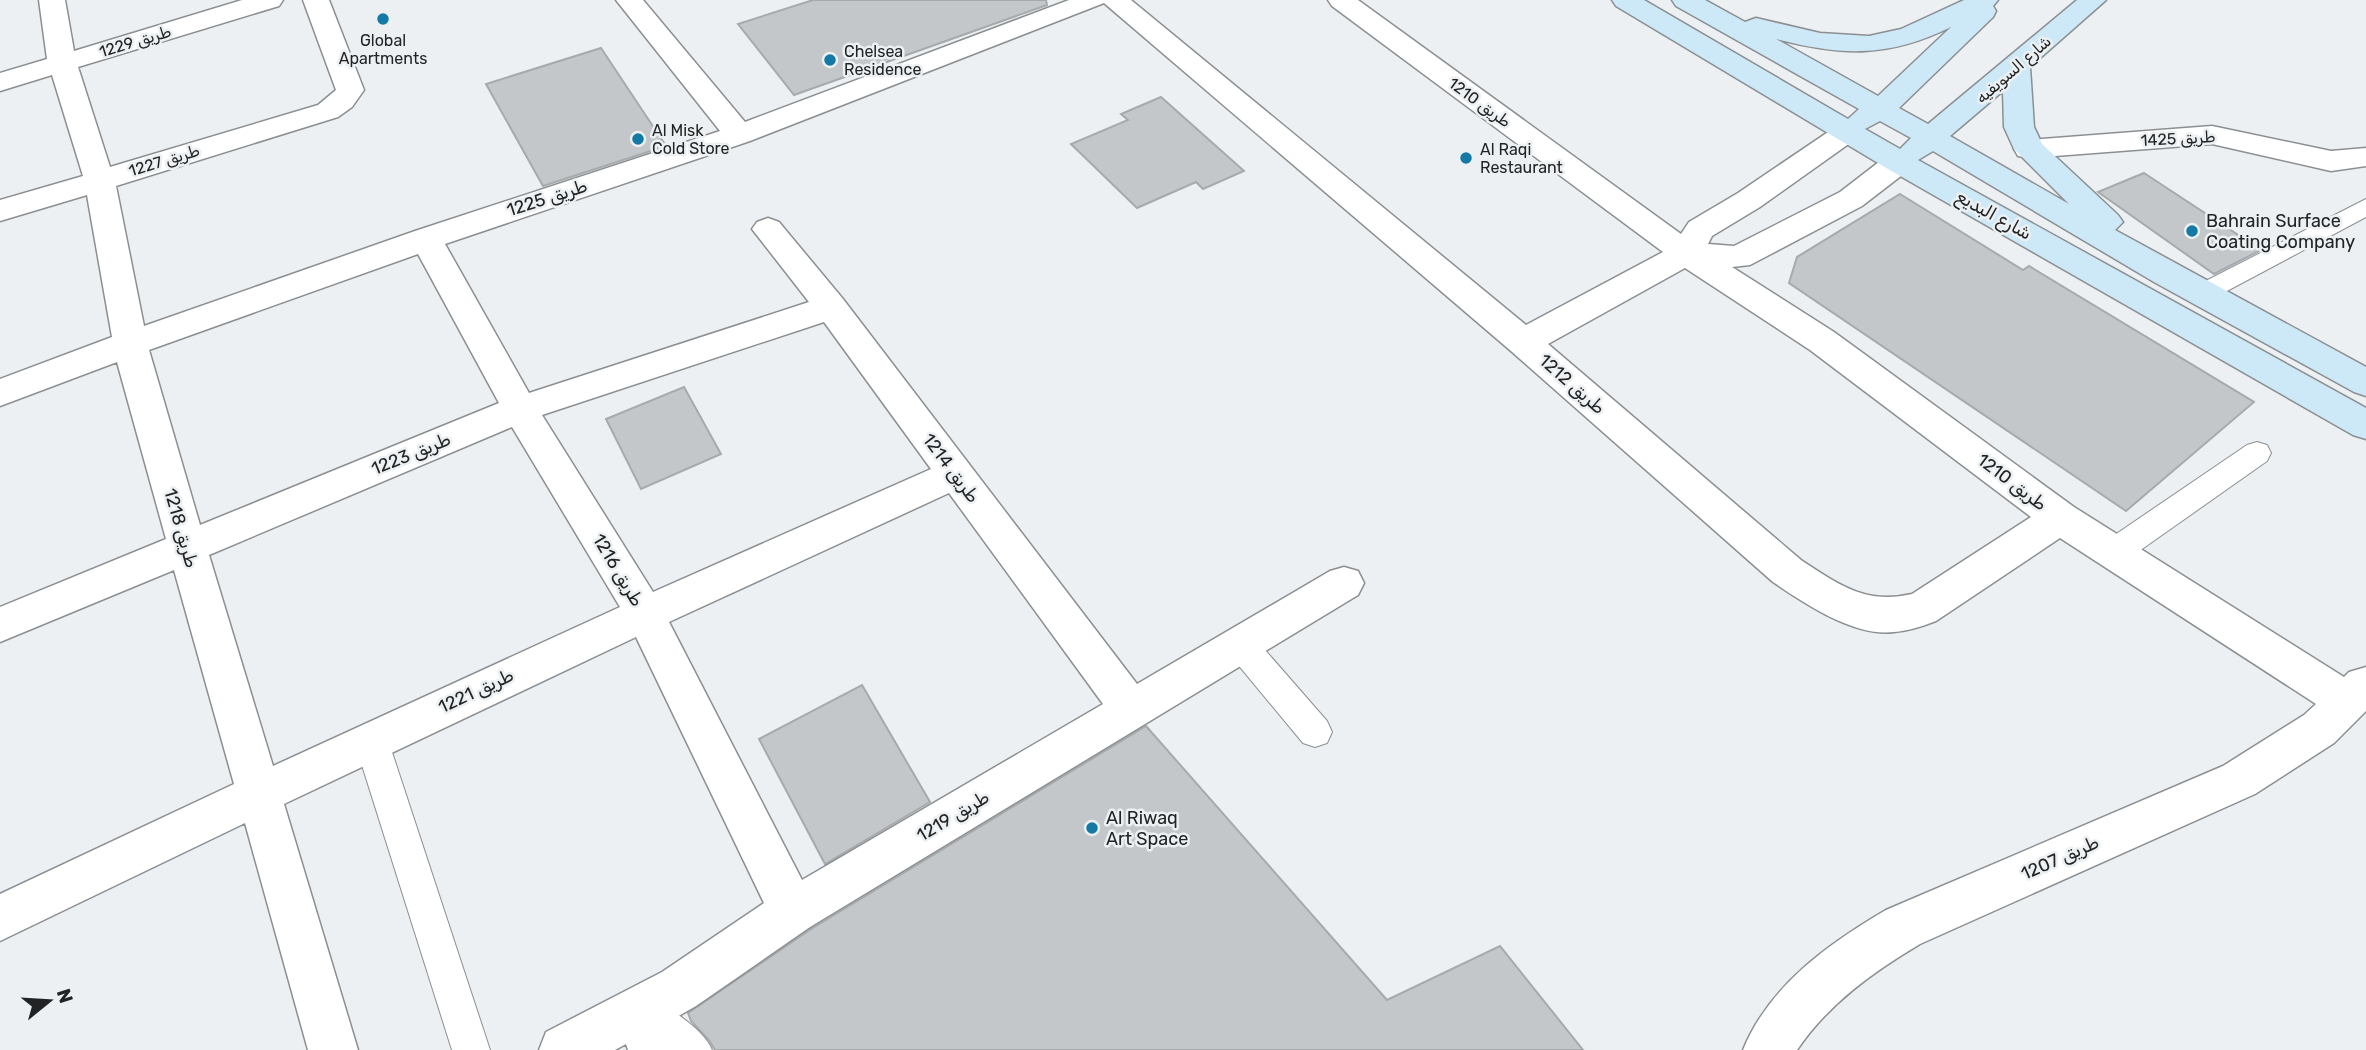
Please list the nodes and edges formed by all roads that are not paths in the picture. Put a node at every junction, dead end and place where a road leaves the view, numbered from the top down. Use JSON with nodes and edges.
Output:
{"nodes":[{"id":1,"x":51,"y":0,"type":"edge"},
{"id":2,"x":270,"y":0,"type":"edge"},
{"id":3,"x":316,"y":0,"type":"edge"},
{"id":4,"x":629,"y":0,"type":"edge"},
{"id":5,"x":1093,"y":0,"type":"edge"},
{"id":6,"x":1115,"y":0,"type":"edge"},
{"id":7,"x":1341,"y":0,"type":"edge"},
{"id":8,"x":1625,"y":0,"type":"edge"},
{"id":9,"x":1985,"y":0,"type":"edge"},
{"id":10,"x":1995,"y":0,"type":"edge"},
{"id":11,"x":2093,"y":0,"type":"edge"},
{"id":12,"x":1696,"y":7,"type":"edge"},
{"id":13,"x":62,"y":63,"type":"junction"},
{"id":14,"x":2016,"y":66,"type":"junction"},
{"id":15,"x":0,"y":82,"type":"edge"},
{"id":16,"x":1880,"y":108,"type":"junction"},
{"id":17,"x":1847,"y":132,"type":"junction"},
{"id":18,"x":738,"y":135,"type":"junction"},
{"id":19,"x":1932,"y":138,"type":"junction"},
{"id":20,"x":2029,"y":149,"type":"junction"},
{"id":21,"x":2366,"y":157,"type":"edge"},
{"id":22,"x":1899,"y":162,"type":"junction"},
{"id":23,"x":99,"y":179,"type":"junction"},
{"id":24,"x":2366,"y":207,"type":"edge"},
{"id":25,"x":0,"y":211,"type":"edge"},
{"id":26,"x":768,"y":229,"type":"dead end"},
{"id":27,"x":426,"y":239,"type":"junction"},
{"id":28,"x":1686,"y":253,"type":"junction"},
{"id":29,"x":2166,"y":274,"type":"junction"},
{"id":30,"x":2201,"y":294,"type":"junction"},
{"id":31,"x":831,"y":307,"type":"junction"},
{"id":32,"x":1522,"y":342,"type":"junction"},
{"id":33,"x":129,"y":344,"type":"junction"},
{"id":34,"x":2366,"y":383,"type":"edge"},
{"id":35,"x":0,"y":393,"type":"edge"},
{"id":36,"x":520,"y":409,"type":"junction"},
{"id":37,"x":2366,"y":425,"type":"edge"},
{"id":38,"x":2257,"y":453,"type":"dead end"},
{"id":39,"x":956,"y":474,"type":"junction"},
{"id":40,"x":2060,"y":518,"type":"junction"},
{"id":41,"x":186,"y":547,"type":"junction"},
{"id":42,"x":2114,"y":552,"type":"junction"},
{"id":43,"x":1344,"y":583,"type":"dead end"},
{"id":44,"x":644,"y":612,"type":"junction"},
{"id":45,"x":0,"y":625,"type":"edge"},
{"id":46,"x":1241,"y":645,"type":"junction"},
{"id":47,"x":2359,"y":698,"type":"edge"},
{"id":48,"x":1131,"y":709,"type":"junction"},
{"id":49,"x":1314,"y":732,"type":"dead end"},
{"id":50,"x":371,"y":740,"type":"junction"},
{"id":51,"x":258,"y":793,"type":"junction"},
{"id":52,"x":793,"y":911,"type":"junction"},
{"id":53,"x":0,"y":918,"type":"edge"},
{"id":54,"x":646,"y":1031,"type":"edge"},
{"id":55,"x":333,"y":1050,"type":"edge"},
{"id":56,"x":471,"y":1050,"type":"edge"},
{"id":57,"x":564,"y":1050,"type":"edge"},
{"id":58,"x":693,"y":1050,"type":"edge"},
{"id":59,"x":1768,"y":1050,"type":"edge"}],
"edges":[{"from":1,"to":13,"type":"street","name":"طريق 1218"},
{"from":2,"to":13,"type":"street","name":"طريق 1229"},
{"from":3,"to":23,"type":"street","name":"طريق 1227"},
{"from":4,"to":18,"type":"street"},
{"from":5,"to":18,"type":"street","name":"طريق 1225"},
{"from":6,"to":32,"type":"street","name":"طريق 1212"},
{"from":7,"to":28,"type":"street","name":"طريق 1210"},
{"from":8,"to":17,"type":"street","name":"شارع البديع"},
{"from":9,"to":12,"type":"street"},
{"from":10,"to":16,"type":"street"},
{"from":11,"to":14,"type":"street","name":"شارع السويفيه"},
{"from":12,"to":16,"type":"street","name":"شارع البديع"},
{"from":13,"to":15,"type":"street","name":"طريق 1229"},
{"from":13,"to":23,"type":"street","name":"طريق 1218"},
{"from":14,"to":19,"type":"street","name":"شارع السويفيه"},
{"from":14,"to":20,"type":"street"},
{"from":16,"to":17,"type":"street"},
{"from":16,"to":19,"type":"street","name":"شارع البديع"},
{"from":17,"to":22,"type":"street","name":"شارع البديع"},
{"from":17,"to":28,"type":"street"},
{"from":18,"to":27,"type":"street","name":"طريق 1225"},
{"from":19,"to":22,"type":"street"},
{"from":19,"to":29,"type":"street","name":"شارع البديع"},
{"from":20,"to":21,"type":"street","name":"طريق 1425"},
{"from":20,"to":29,"type":"street"},
{"from":22,"to":28,"type":"street"},
{"from":22,"to":37,"type":"street","name":"شارع البديع"},
{"from":23,"to":25,"type":"street","name":"طريق 1227"},
{"from":23,"to":33,"type":"street","name":"طريق 1218"},
{"from":24,"to":30,"type":"lane"},
{"from":26,"to":31,"type":"street","name":"طريق 1214"},
{"from":27,"to":33,"type":"street","name":"طريق 1225"},
{"from":27,"to":36,"type":"street","name":"طريق 1216"},
{"from":28,"to":32,"type":"street"},
{"from":28,"to":40,"type":"street","name":"طريق 1210"},
{"from":29,"to":30,"type":"street","name":"شارع البديع"},
{"from":30,"to":34,"type":"street","name":"شارع البديع"},
{"from":31,"to":36,"type":"street","name":"طريق 1223"},
{"from":31,"to":39,"type":"street","name":"طريق 1214"},
{"from":32,"to":40,"type":"street","name":"طريق 1212"},
{"from":33,"to":35,"type":"street","name":"طريق 1225"},
{"from":33,"to":41,"type":"street","name":"طريق 1218"},
{"from":36,"to":41,"type":"street","name":"طريق 1223"},
{"from":36,"to":44,"type":"street","name":"طريق 1216"},
{"from":38,"to":42,"type":"lane"},
{"from":39,"to":44,"type":"street","name":"طريق 1221"},
{"from":39,"to":48,"type":"street","name":"طريق 1214"},
{"from":40,"to":42,"type":"street","name":"طريق 1210"},
{"from":41,"to":45,"type":"street","name":"طريق 1223"},
{"from":41,"to":51,"type":"street","name":"طريق 1218"},
{"from":42,"to":47,"type":"street","name":"طريق 1210"},
{"from":43,"to":46,"type":"street","name":"طريق 1219"},
{"from":44,"to":50,"type":"street","name":"طريق 1221"},
{"from":44,"to":52,"type":"street","name":"طريق 1216"},
{"from":46,"to":48,"type":"street","name":"طريق 1219"},
{"from":46,"to":49,"type":"lane"},
{"from":47,"to":59,"type":"street","name":"طريق 1207"},
{"from":48,"to":52,"type":"street","name":"طريق 1219"},
{"from":50,"to":51,"type":"street","name":"طريق 1221"},
{"from":50,"to":56,"type":"lane"},
{"from":51,"to":53,"type":"street","name":"طريق 1221"},
{"from":51,"to":55,"type":"street","name":"طريق 1218"},
{"from":52,"to":54,"type":"street","name":"طريق 1219"},
{"from":54,"to":57,"type":"street","name":"طريق 1219"},
{"from":54,"to":58,"type":"lane"}]}
